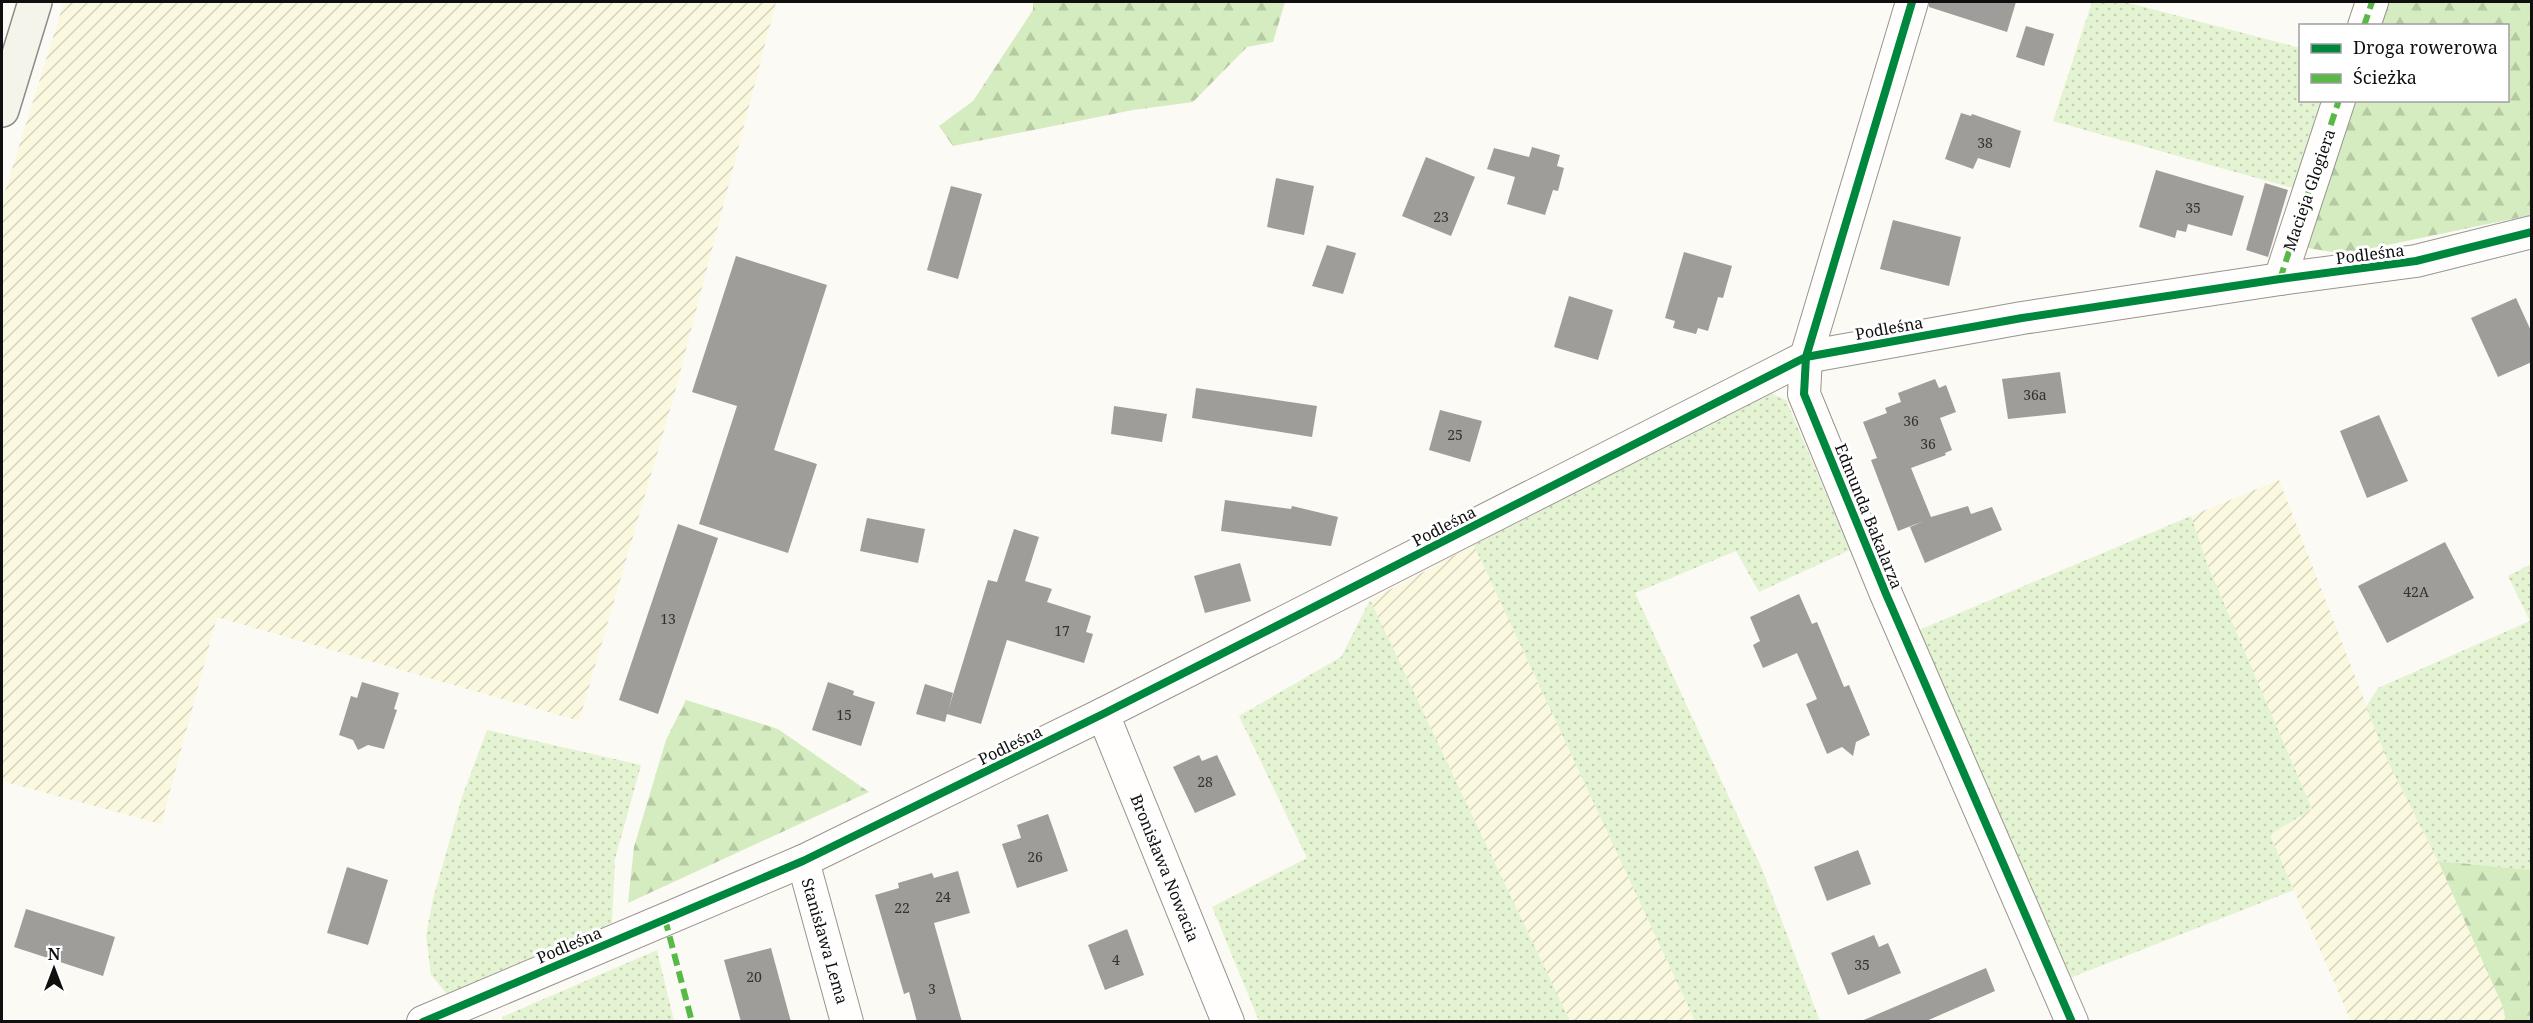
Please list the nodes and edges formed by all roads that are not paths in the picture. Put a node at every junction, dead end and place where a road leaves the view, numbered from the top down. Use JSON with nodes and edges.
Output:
{"nodes":[{"id":1,"x":35,"y":2,"type":"edge"},
{"id":2,"x":1912,"y":2,"type":"edge"},
{"id":3,"x":2372,"y":2,"type":"edge"},
{"id":4,"x":2365,"y":24,"type":"edge"},
{"id":5,"x":2338,"y":102,"type":"edge"},
{"id":6,"x":2,"y":111,"type":"edge"},
{"id":7,"x":2532,"y":232,"type":"edge"},
{"id":8,"x":2280,"y":279,"type":"junction"},
{"id":9,"x":1806,"y":357,"type":"junction"},
{"id":10,"x":1103,"y":714,"type":"junction"},
{"id":11,"x":803,"y":861,"type":"junction"},
{"id":12,"x":423,"y":1022,"type":"edge"},
{"id":13,"x":847,"y":1022,"type":"edge"},
{"id":14,"x":1228,"y":1022,"type":"edge"},
{"id":15,"x":2072,"y":1022,"type":"edge"}],
"edges":[{"from":1,"to":6,"type":"street"},
{"from":2,"to":9,"type":"street","name":"Edmunda Bakalarza"},
{"from":3,"to":4,"type":"street"},
{"from":5,"to":8,"type":"street","name":"Macieja Glogiera"},
{"from":7,"to":8,"type":"street","name":"Podleśna"},
{"from":8,"to":9,"type":"street","name":"Podleśna"},
{"from":9,"to":10,"type":"street","name":"Podleśna"},
{"from":9,"to":15,"type":"street","name":"Edmunda Bakalarza"},
{"from":10,"to":11,"type":"street","name":"Podleśna"},
{"from":10,"to":14,"type":"street","name":"Bronisława Nowacia"},
{"from":11,"to":12,"type":"street","name":"Podleśna"},
{"from":11,"to":13,"type":"street","name":"Stanisława Lema"}]}
